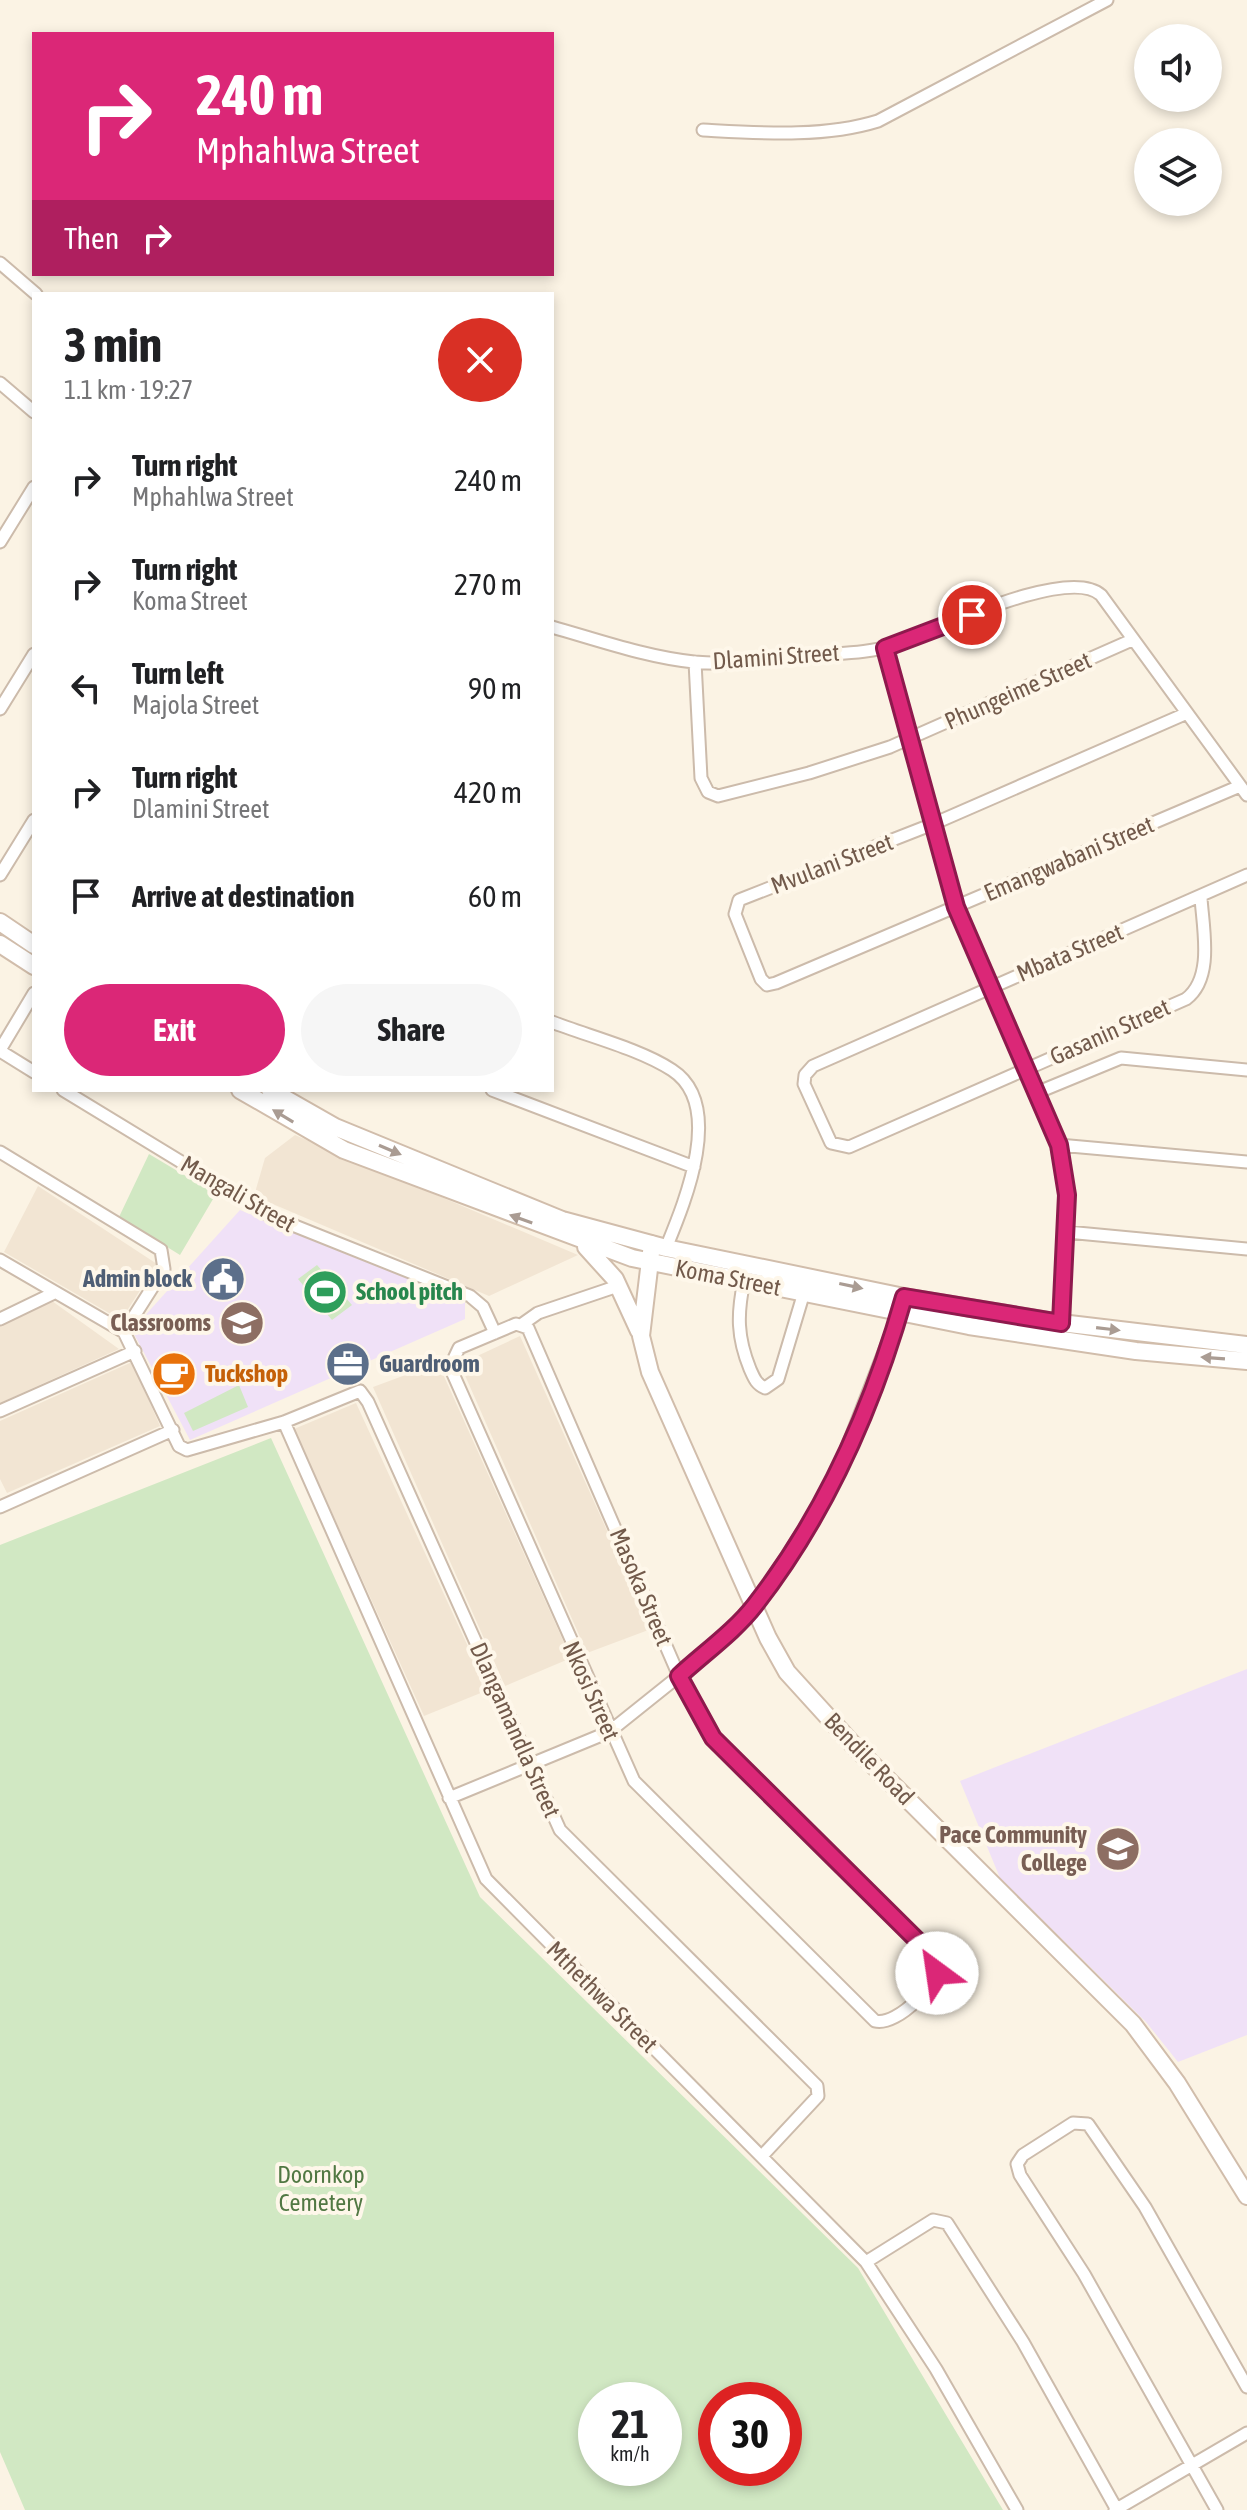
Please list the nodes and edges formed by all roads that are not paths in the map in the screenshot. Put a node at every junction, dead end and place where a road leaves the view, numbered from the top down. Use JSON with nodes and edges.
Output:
{"nodes":[{"id":1,"x":1107,"y":0,"type":"edge"},
{"id":2,"x":703,"y":130,"type":"dead end"},
{"id":3,"x":0,"y":263,"type":"edge"},
{"id":4,"x":34,"y":292,"type":"edge"},
{"id":5,"x":0,"y":383,"type":"edge"},
{"id":6,"x":32,"y":410,"type":"edge"},
{"id":7,"x":32,"y":490,"type":"edge"},
{"id":8,"x":0,"y":542,"type":"edge"},
{"id":9,"x":554,"y":627,"type":"edge"},
{"id":10,"x":1132,"y":640,"type":"junction"},
{"id":11,"x":885,"y":648,"type":"junction"},
{"id":12,"x":32,"y":657,"type":"edge"},
{"id":13,"x":695,"y":662,"type":"junction"},
{"id":14,"x":0,"y":709,"type":"edge"},
{"id":15,"x":1185,"y":714,"type":"junction"},
{"id":16,"x":910,"y":739,"type":"junction"},
{"id":17,"x":1244,"y":791,"type":"edge"},
{"id":18,"x":32,"y":823,"type":"edge"},
{"id":19,"x":933,"y":824,"type":"junction"},
{"id":20,"x":0,"y":875,"type":"edge"},
{"id":21,"x":1247,"y":875,"type":"edge"},
{"id":22,"x":1201,"y":898,"type":"junction"},
{"id":23,"x":956,"y":907,"type":"junction"},
{"id":24,"x":0,"y":922,"type":"edge"},
{"id":25,"x":0,"y":944,"type":"edge"},
{"id":26,"x":32,"y":944,"type":"edge"},
{"id":27,"x":32,"y":965,"type":"edge"},
{"id":28,"x":765,"y":984,"type":"joint"},
{"id":29,"x":991,"y":987,"type":"junction"},
{"id":30,"x":32,"y":996,"type":"edge"},
{"id":31,"x":554,"y":1023,"type":"edge"},
{"id":32,"x":0,"y":1050,"type":"edge"},
{"id":33,"x":1026,"y":1069,"type":"junction"},
{"id":34,"x":1247,"y":1070,"type":"edge"},
{"id":35,"x":32,"y":1071,"type":"edge"},
{"id":36,"x":807,"y":1072,"type":"joint"},
{"id":37,"x":66,"y":1092,"type":"edge"},
{"id":38,"x":243,"y":1092,"type":"edge"},
{"id":39,"x":274,"y":1092,"type":"edge"},
{"id":40,"x":497,"y":1092,"type":"edge"},
{"id":41,"x":1036,"y":1093,"type":"junction"},
{"id":42,"x":1059,"y":1145,"type":"junction"},
{"id":43,"x":0,"y":1152,"type":"edge"},
{"id":44,"x":1247,"y":1162,"type":"edge"},
{"id":45,"x":694,"y":1167,"type":"junction"},
{"id":46,"x":1067,"y":1232,"type":"junction"},
{"id":47,"x":579,"y":1241,"type":"junction"},
{"id":48,"x":659,"y":1246,"type":"junction"},
{"id":49,"x":1247,"y":1249,"type":"edge"},
{"id":50,"x":0,"y":1260,"type":"edge"},
{"id":51,"x":647,"y":1262,"type":"junction"},
{"id":52,"x":744,"y":1281,"type":"junction"},
{"id":53,"x":618,"y":1286,"type":"junction"},
{"id":54,"x":806,"y":1286,"type":"junction"},
{"id":55,"x":54,"y":1293,"type":"junction"},
{"id":56,"x":904,"y":1297,"type":"junction"},
{"id":57,"x":899,"y":1314,"type":"junction"},
{"id":58,"x":0,"y":1319,"type":"edge"},
{"id":59,"x":1061,"y":1323,"type":"junction"},
{"id":60,"x":524,"y":1327,"type":"junction"},
{"id":61,"x":124,"y":1332,"type":"junction"},
{"id":62,"x":495,"y":1333,"type":"junction"},
{"id":63,"x":641,"y":1336,"type":"junction"},
{"id":64,"x":1060,"y":1341,"type":"junction"},
{"id":65,"x":1247,"y":1345,"type":"edge"},
{"id":66,"x":135,"y":1351,"type":"junction"},
{"id":67,"x":1247,"y":1361,"type":"edge"},
{"id":68,"x":0,"y":1411,"type":"edge"},
{"id":69,"x":284,"y":1422,"type":"junction"},
{"id":70,"x":173,"y":1430,"type":"junction"},
{"id":71,"x":0,"y":1507,"type":"edge"},
{"id":72,"x":754,"y":1607,"type":"junction"},
{"id":73,"x":679,"y":1676,"type":"junction"},
{"id":74,"x":609,"y":1732,"type":"junction"},
{"id":75,"x":530,"y":1765,"type":"junction"},
{"id":76,"x":449,"y":1798,"type":"junction"},
{"id":77,"x":884,"y":2023,"type":"joint"},
{"id":78,"x":762,"y":2156,"type":"junction"},
{"id":79,"x":1247,"y":2196,"type":"edge"},
{"id":80,"x":866,"y":2262,"type":"junction"},
{"id":81,"x":1247,"y":2387,"type":"edge"},
{"id":82,"x":1247,"y":2433,"type":"edge"},
{"id":83,"x":1191,"y":2465,"type":"junction"},
{"id":84,"x":1017,"y":2510,"type":"edge"},
{"id":85,"x":1116,"y":2510,"type":"edge"},
{"id":86,"x":1217,"y":2510,"type":"edge"}],
"edges":[{"from":1,"to":2,"type":"street"},
{"from":3,"to":4,"type":"street"},
{"from":5,"to":6,"type":"street"},
{"from":7,"to":8,"type":"street"},
{"from":9,"to":13,"type":"street","name":"Dlamini Street"},
{"from":10,"to":11,"type":"street","name":"Dlamini Street"},
{"from":10,"to":15,"type":"street"},
{"from":10,"to":16,"type":"street","name":"Phungeime Street"},
{"from":11,"to":13,"type":"street","name":"Dlamini Street"},
{"from":11,"to":16,"type":"street"},
{"from":12,"to":14,"type":"street"},
{"from":13,"to":16,"type":"street","name":"Phungeime Street"},
{"from":15,"to":17,"type":"street"},
{"from":15,"to":19,"type":"street","name":"Mvulani Street"},
{"from":16,"to":19,"type":"street"},
{"from":17,"to":23,"type":"street","name":"Emangwabani Street"},
{"from":18,"to":20,"type":"street"},
{"from":19,"to":23,"type":"street"},
{"from":19,"to":28,"type":"street","name":"Mvulani Street"},
{"from":21,"to":22,"type":"street","name":"Mbata Street"},
{"from":22,"to":29,"type":"street","name":"Mbata Street"},
{"from":22,"to":33,"type":"street","name":"Gasanin Street"},
{"from":23,"to":28,"type":"street","name":"Emangwabani Street"},
{"from":23,"to":29,"type":"street"},
{"from":24,"to":26,"type":"main road"},
{"from":25,"to":27,"type":"main road"},
{"from":29,"to":33,"type":"street"},
{"from":29,"to":36,"type":"street","name":"Mbata Street"},
{"from":30,"to":32,"type":"street"},
{"from":31,"to":45,"type":"street"},
{"from":32,"to":35,"type":"street"},
{"from":33,"to":36,"type":"street","name":"Gasanin Street"},
{"from":33,"to":41,"type":"street"},
{"from":34,"to":41,"type":"street"},
{"from":37,"to":62,"type":"street","name":"Mangali Street"},
{"from":47,"to":38,"type":"main road","name":"Koma Street","one_way":true},
{"from":39,"to":48,"type":"main road","name":"Koma Street","one_way":true},
{"from":40,"to":45,"type":"street"},
{"from":41,"to":42,"type":"street"},
{"from":42,"to":44,"type":"street"},
{"from":42,"to":46,"type":"street"},
{"from":43,"to":61,"type":"street"},
{"from":45,"to":48,"type":"street"},
{"from":46,"to":49,"type":"street"},
{"from":46,"to":59,"type":"street"},
{"from":47,"to":51,"type":"main road","name":"Koma Street"},
{"from":47,"to":53,"type":"main road"},
{"from":48,"to":51,"type":"main road","name":"Bendile Road"},
{"from":48,"to":54,"type":"main road","name":"Koma Street"},
{"from":50,"to":55,"type":"street"},
{"from":51,"to":52,"type":"main road","name":"Koma Street"},
{"from":51,"to":63,"type":"main road","name":"Bendile Road"},
{"from":52,"to":54,"type":"main road","name":"Koma Street"},
{"from":52,"to":54,"type":"street"},
{"from":53,"to":60,"type":"street","name":"Nkosi Street"},
{"from":53,"to":63,"type":"main road"},
{"from":54,"to":56,"type":"main road","name":"Koma Street","one_way":true},
{"from":54,"to":57,"type":"main road","name":"Koma Street"},
{"from":55,"to":58,"type":"street"},
{"from":55,"to":61,"type":"street"},
{"from":56,"to":57,"type":"street"},
{"from":56,"to":59,"type":"main road","name":"Koma Street"},
{"from":57,"to":64,"type":"main road","name":"Koma Street"},
{"from":57,"to":72,"type":"street"},
{"from":59,"to":64,"type":"street"},
{"from":59,"to":65,"type":"main road","name":"Koma Street","one_way":true},
{"from":60,"to":62,"type":"street","name":"Nkosi Street"},
{"from":60,"to":73,"type":"street","name":"Masoka Street"},
{"from":61,"to":66,"type":"street"},
{"from":62,"to":74,"type":"street","name":"Nkosi Street"},
{"from":63,"to":72,"type":"main road","name":"Bendile Road"},
{"from":67,"to":64,"type":"main road","name":"Koma Street","one_way":true},
{"from":66,"to":68,"type":"street"},
{"from":66,"to":70,"type":"street"},
{"from":69,"to":70,"type":"street"},
{"from":69,"to":75,"type":"street","name":"Dlangamandla Street"},
{"from":69,"to":76,"type":"street","name":"Mthethwa Street"},
{"from":70,"to":71,"type":"street"},
{"from":72,"to":73,"type":"street"},
{"from":72,"to":79,"type":"main road","name":"Bendile Road"},
{"from":73,"to":74,"type":"street"},
{"from":73,"to":77,"type":"street","name":"Masoka Street"},
{"from":74,"to":75,"type":"street"},
{"from":74,"to":77,"type":"street","name":"Nkosi Street"},
{"from":75,"to":76,"type":"street"},
{"from":75,"to":78,"type":"street","name":"Dlangamandla Street"},
{"from":76,"to":78,"type":"street","name":"Mthethwa Street"},
{"from":78,"to":80,"type":"street","name":"Mthethwa Street"},
{"from":80,"to":84,"type":"street","name":"Mthethwa Street"},
{"from":80,"to":85,"type":"street"},
{"from":81,"to":83,"type":"street"},
{"from":82,"to":83,"type":"street"},
{"from":83,"to":85,"type":"street"},
{"from":83,"to":86,"type":"street"}]}
